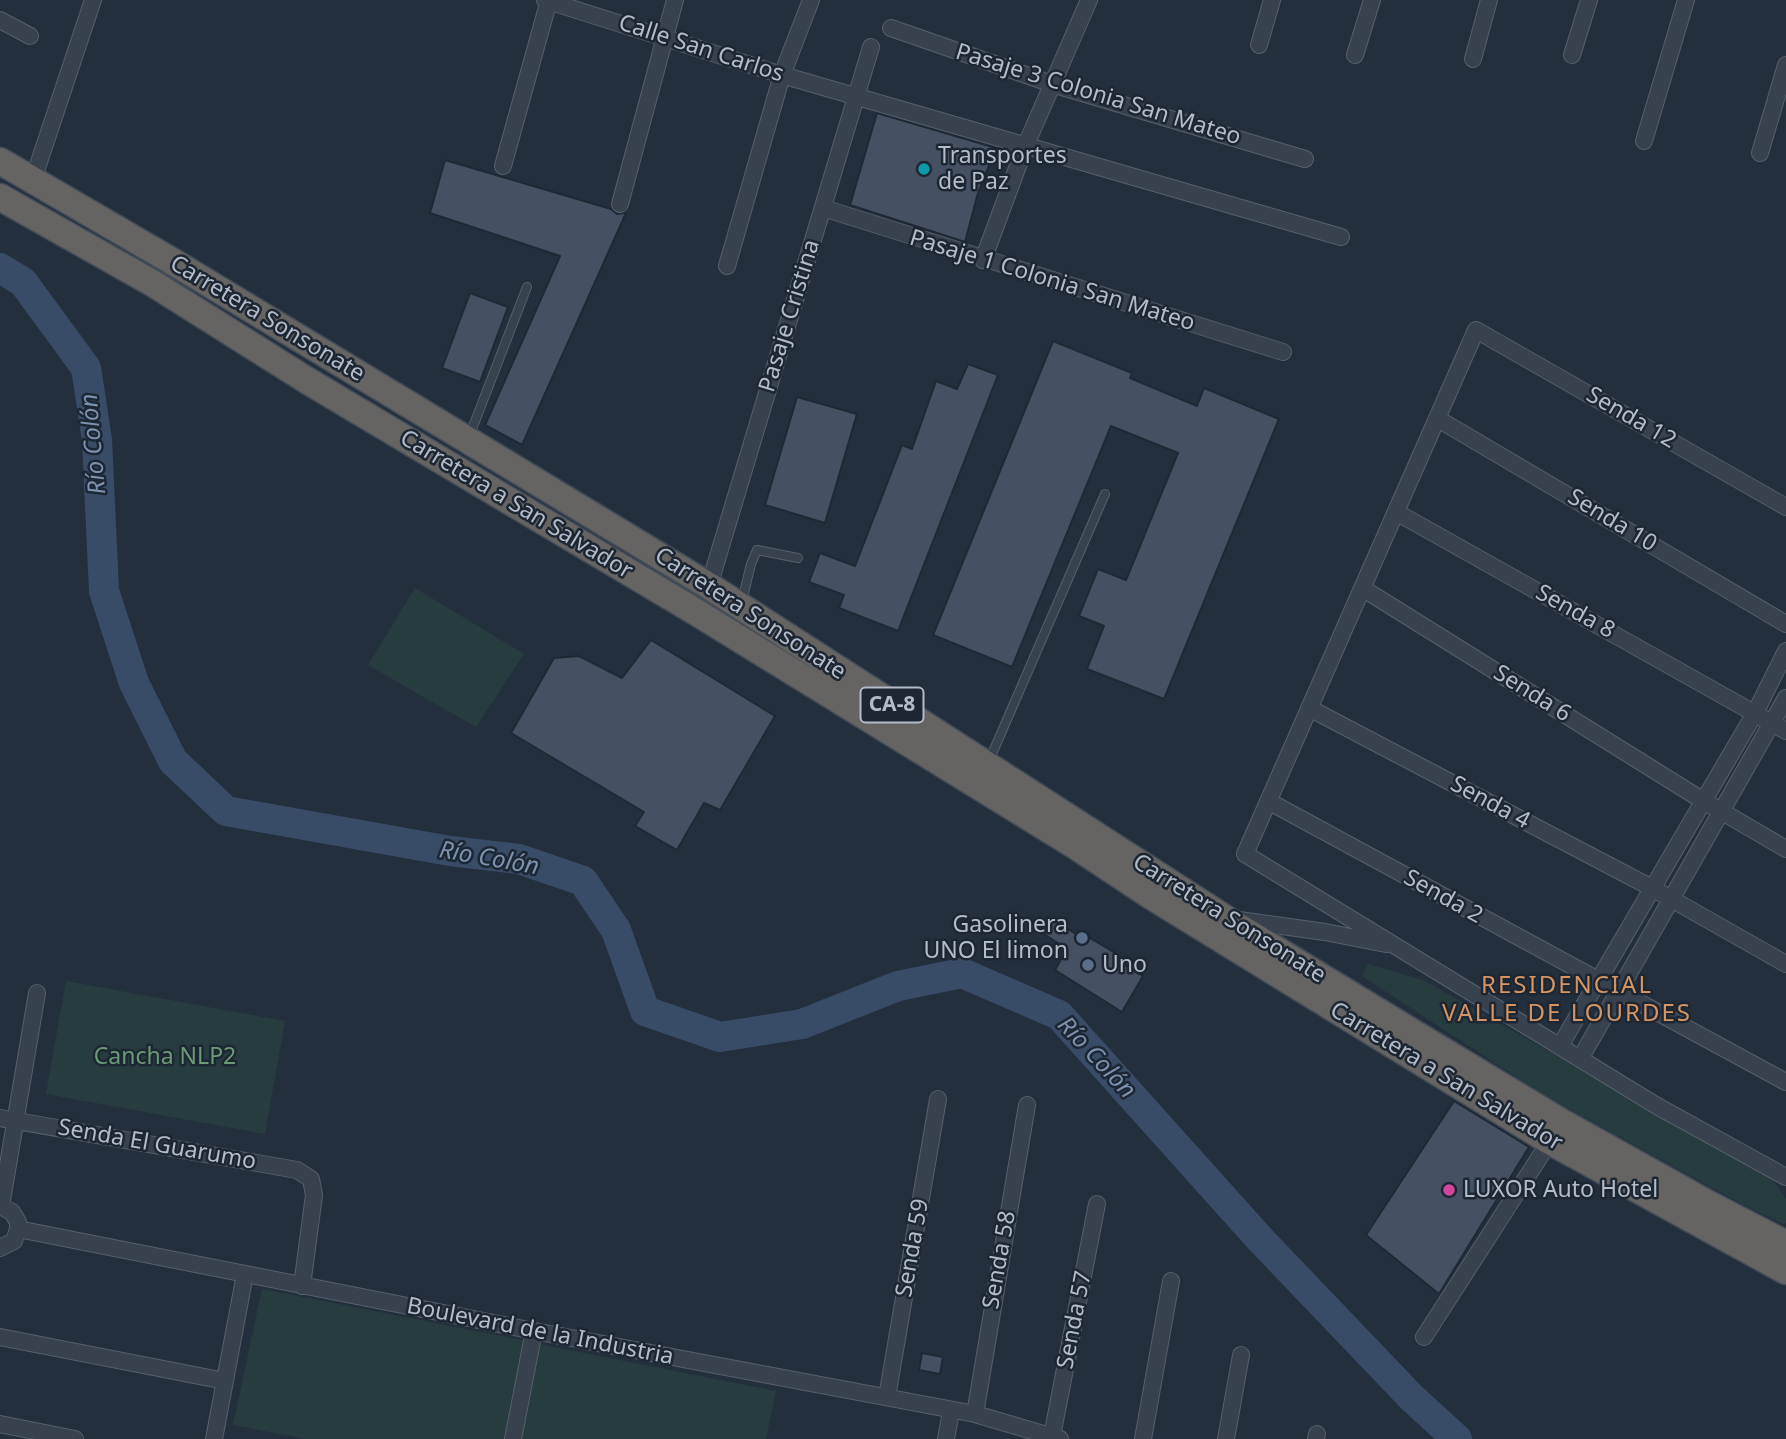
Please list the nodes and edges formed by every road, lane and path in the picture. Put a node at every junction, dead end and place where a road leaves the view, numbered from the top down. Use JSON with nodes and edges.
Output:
{"nodes":[{"id":1,"x":93,"y":0,"type":"edge"},
{"id":2,"x":548,"y":0,"type":"edge"},
{"id":3,"x":675,"y":0,"type":"edge"},
{"id":4,"x":811,"y":0,"type":"edge"},
{"id":5,"x":1089,"y":0,"type":"edge"},
{"id":6,"x":1272,"y":0,"type":"edge"},
{"id":7,"x":1372,"y":0,"type":"edge"},
{"id":8,"x":1489,"y":0,"type":"edge"},
{"id":9,"x":1589,"y":0,"type":"edge"},
{"id":10,"x":1686,"y":0,"type":"edge"},
{"id":11,"x":0,"y":20,"type":"edge"},
{"id":12,"x":891,"y":28,"type":"dead end"},
{"id":13,"x":30,"y":36,"type":"dead end"},
{"id":14,"x":665,"y":38,"type":"junction"},
{"id":15,"x":1259,"y":45,"type":"dead end"},
{"id":16,"x":871,"y":47,"type":"dead end"},
{"id":17,"x":1355,"y":55,"type":"dead end"},
{"id":18,"x":1572,"y":55,"type":"dead end"},
{"id":19,"x":1473,"y":59,"type":"dead end"},
{"id":20,"x":1786,"y":65,"type":"edge"},
{"id":21,"x":782,"y":75,"type":"junction"},
{"id":22,"x":1052,"y":83,"type":"junction"},
{"id":23,"x":857,"y":97,"type":"junction"},
{"id":24,"x":1644,"y":141,"type":"dead end"},
{"id":25,"x":1025,"y":147,"type":"junction"},
{"id":26,"x":1760,"y":153,"type":"dead end"},
{"id":27,"x":1306,"y":159,"type":"dead end"},
{"id":28,"x":0,"y":161,"type":"edge"},
{"id":29,"x":503,"y":166,"type":"dead end"},
{"id":30,"x":33,"y":180,"type":"junction"},
{"id":31,"x":0,"y":197,"type":"edge"},
{"id":32,"x":620,"y":204,"type":"dead end"},
{"id":33,"x":823,"y":208,"type":"junction"},
{"id":34,"x":1341,"y":237,"type":"dead end"},
{"id":35,"x":983,"y":260,"type":"junction"},
{"id":36,"x":727,"y":266,"type":"dead end"},
{"id":37,"x":527,"y":287,"type":"dead end"},
{"id":38,"x":1283,"y":352,"type":"dead end"},
{"id":39,"x":1438,"y":418,"type":"junction"},
{"id":40,"x":468,"y":440,"type":"junction"},
{"id":41,"x":1105,"y":494,"type":"dead end"},
{"id":42,"x":1786,"y":507,"type":"edge"},
{"id":43,"x":1396,"y":512,"type":"junction"},
{"id":44,"x":798,"y":558,"type":"dead end"},
{"id":45,"x":709,"y":586,"type":"junction"},
{"id":46,"x":1362,"y":588,"type":"junction"},
{"id":47,"x":740,"y":607,"type":"junction"},
{"id":48,"x":1786,"y":624,"type":"edge"},
{"id":49,"x":1786,"y":651,"type":"edge"},
{"id":50,"x":1786,"y":698,"type":"edge"},
{"id":51,"x":1309,"y":708,"type":"junction"},
{"id":52,"x":1755,"y":713,"type":"junction"},
{"id":53,"x":1780,"y":727,"type":"edge"},
{"id":54,"x":987,"y":767,"type":"junction"},
{"id":55,"x":1702,"y":800,"type":"junction"},
{"id":56,"x":1268,"y":801,"type":"junction"},
{"id":57,"x":1720,"y":811,"type":"junction"},
{"id":58,"x":1786,"y":849,"type":"edge"},
{"id":59,"x":1651,"y":888,"type":"junction"},
{"id":60,"x":1671,"y":899,"type":"junction"},
{"id":61,"x":1226,"y":919,"type":"junction"},
{"id":62,"x":1399,"y":947,"type":"junction"},
{"id":63,"x":1786,"y":964,"type":"edge"},
{"id":64,"x":1598,"y":982,"type":"junction"},
{"id":65,"x":1618,"y":991,"type":"junction"},
{"id":66,"x":37,"y":993,"type":"dead end"},
{"id":67,"x":1560,"y":1046,"type":"junction"},
{"id":68,"x":1580,"y":1059,"type":"junction"},
{"id":69,"x":1786,"y":1082,"type":"edge"},
{"id":70,"x":938,"y":1099,"type":"dead end"},
{"id":71,"x":1027,"y":1105,"type":"dead end"},
{"id":72,"x":8,"y":1119,"type":"edge"},
{"id":73,"x":1550,"y":1141,"type":"junction"},
{"id":74,"x":1786,"y":1177,"type":"edge"},
{"id":75,"x":1097,"y":1203,"type":"dead end"},
{"id":76,"x":0,"y":1206,"type":"edge"},
{"id":77,"x":18,"y":1229,"type":"junction"},
{"id":78,"x":1786,"y":1244,"type":"edge"},
{"id":79,"x":0,"y":1248,"type":"edge"},
{"id":80,"x":1786,"y":1271,"type":"edge"},
{"id":81,"x":245,"y":1274,"type":"junction"},
{"id":82,"x":1171,"y":1281,"type":"dead end"},
{"id":83,"x":302,"y":1286,"type":"junction"},
{"id":84,"x":534,"y":1331,"type":"junction"},
{"id":85,"x":0,"y":1337,"type":"edge"},
{"id":86,"x":1424,"y":1337,"type":"dead end"},
{"id":87,"x":1241,"y":1355,"type":"dead end"},
{"id":88,"x":225,"y":1381,"type":"junction"},
{"id":89,"x":887,"y":1397,"type":"junction"},
{"id":90,"x":951,"y":1410,"type":"junction"},
{"id":91,"x":975,"y":1414,"type":"junction"},
{"id":92,"x":0,"y":1424,"type":"edge"},
{"id":93,"x":1056,"y":1437,"type":"edge"},
{"id":94,"x":75,"y":1439,"type":"edge"},
{"id":95,"x":214,"y":1439,"type":"edge"},
{"id":96,"x":513,"y":1439,"type":"edge"},
{"id":97,"x":946,"y":1439,"type":"edge"},
{"id":98,"x":1143,"y":1439,"type":"edge"},
{"id":99,"x":1226,"y":1439,"type":"edge"}],
"edges":[{"from":1,"to":30,"type":"street"},
{"from":2,"to":14,"type":"street","name":"Calle San Carlos"},
{"from":2,"to":29,"type":"street"},
{"from":3,"to":14,"type":"street"},
{"from":4,"to":21,"type":"street"},
{"from":5,"to":22,"type":"street"},
{"from":6,"to":15,"type":"street"},
{"from":7,"to":17,"type":"street"},
{"from":8,"to":19,"type":"street"},
{"from":9,"to":18,"type":"street"},
{"from":10,"to":24,"type":"street"},
{"from":11,"to":13,"type":"street"},
{"from":12,"to":22,"type":"street","name":"Pasaje 3 Colonia San Mateo"},
{"from":14,"to":21,"type":"street","name":"Calle San Carlos"},
{"from":14,"to":32,"type":"street"},
{"from":16,"to":23,"type":"street","name":"Pasaje Cristina"},
{"from":20,"to":26,"type":"street"},
{"from":21,"to":23,"type":"street","name":"Calle San Carlos"},
{"from":21,"to":36,"type":"street"},
{"from":22,"to":25,"type":"street"},
{"from":22,"to":27,"type":"street","name":"Pasaje 3 Colonia San Mateo"},
{"from":23,"to":25,"type":"street","name":"Calle San Carlos"},
{"from":23,"to":33,"type":"street","name":"Pasaje Cristina"},
{"from":25,"to":34,"type":"street","name":"Calle San Carlos"},
{"from":25,"to":35,"type":"street"},
{"from":28,"to":30,"type":"highway","name":"Carretera Sonsonate","number":"CA-8"},
{"from":30,"to":40,"type":"highway","name":"Carretera Sonsonate","number":"CA-8"},
{"from":31,"to":73,"type":"highway","name":"Carretera a San Salvador","number":"CA-8"},
{"from":33,"to":35,"type":"street","name":"Pasaje 1 Colonia San Mateo"},
{"from":33,"to":45,"type":"street","name":"Pasaje Cristina"},
{"from":35,"to":38,"type":"street","name":"Pasaje 1 Colonia San Mateo"},
{"from":37,"to":40,"type":"lane"},
{"from":39,"to":42,"type":"street","name":"Senda 12"},
{"from":39,"to":43,"type":"street"},
{"from":39,"to":48,"type":"street","name":"Senda 10"},
{"from":40,"to":45,"type":"highway","name":"Carretera Sonsonate","number":"CA-8"},
{"from":41,"to":54,"type":"lane"},
{"from":43,"to":46,"type":"street"},
{"from":43,"to":52,"type":"street","name":"Senda 8"},
{"from":44,"to":47,"type":"lane"},
{"from":45,"to":47,"type":"highway","name":"Carretera Sonsonate","number":"CA-8"},
{"from":46,"to":51,"type":"street"},
{"from":46,"to":55,"type":"street","name":"Senda 6"},
{"from":47,"to":54,"type":"highway","name":"Carretera Sonsonate","number":"CA-8"},
{"from":49,"to":52,"type":"street"},
{"from":50,"to":53,"type":"street"},
{"from":51,"to":56,"type":"street"},
{"from":51,"to":59,"type":"street","name":"Senda 4"},
{"from":52,"to":53,"type":"street","name":"Senda 8"},
{"from":52,"to":55,"type":"street"},
{"from":53,"to":57,"type":"street"},
{"from":54,"to":61,"type":"highway","name":"Carretera Sonsonate","number":"CA-8"},
{"from":55,"to":57,"type":"street","name":"Senda 6"},
{"from":55,"to":59,"type":"street"},
{"from":56,"to":62,"type":"street"},
{"from":56,"to":64,"type":"street","name":"Senda 2"},
{"from":57,"to":58,"type":"street","name":"Senda 6"},
{"from":57,"to":60,"type":"street"},
{"from":59,"to":60,"type":"street","name":"Senda 4"},
{"from":59,"to":64,"type":"street"},
{"from":60,"to":63,"type":"street","name":"Senda 4"},
{"from":60,"to":65,"type":"street"},
{"from":61,"to":62,"type":"street"},
{"from":61,"to":78,"type":"highway","name":"Carretera Sonsonate","number":"CA-8"},
{"from":62,"to":67,"type":"street"},
{"from":64,"to":65,"type":"street","name":"Senda 2"},
{"from":64,"to":67,"type":"street"},
{"from":65,"to":68,"type":"street"},
{"from":65,"to":69,"type":"street","name":"Senda 2"},
{"from":66,"to":72,"type":"street"},
{"from":67,"to":68,"type":"street"},
{"from":68,"to":74,"type":"street"},
{"from":70,"to":89,"type":"street","name":"Senda 59"},
{"from":71,"to":91,"type":"street","name":"Senda 58"},
{"from":72,"to":76,"type":"street"},
{"from":72,"to":83,"type":"street","name":"Senda El Guarumo"},
{"from":73,"to":80,"type":"highway","name":"Carretera a San Salvador","number":"CA-8"},
{"from":73,"to":86,"type":"street"},
{"from":75,"to":93,"type":"street","name":"Senda 57"},
{"from":76,"to":77,"type":"street"},
{"from":77,"to":79,"type":"street"},
{"from":77,"to":81,"type":"street","name":"Boulevard de la Industria"},
{"from":81,"to":83,"type":"street","name":"Boulevard de la Industria"},
{"from":81,"to":88,"type":"street"},
{"from":82,"to":98,"type":"street"},
{"from":83,"to":84,"type":"street","name":"Boulevard de la Industria"},
{"from":84,"to":89,"type":"street","name":"Boulevard de la Industria"},
{"from":84,"to":96,"type":"street"},
{"from":85,"to":88,"type":"street"},
{"from":87,"to":99,"type":"street"},
{"from":88,"to":95,"type":"street"},
{"from":89,"to":90,"type":"street","name":"Boulevard de la Industria"},
{"from":90,"to":91,"type":"street","name":"Boulevard de la Industria"},
{"from":90,"to":97,"type":"street"},
{"from":91,"to":93,"type":"street","name":"Boulevard de la Industria"},
{"from":92,"to":94,"type":"street"}]}
